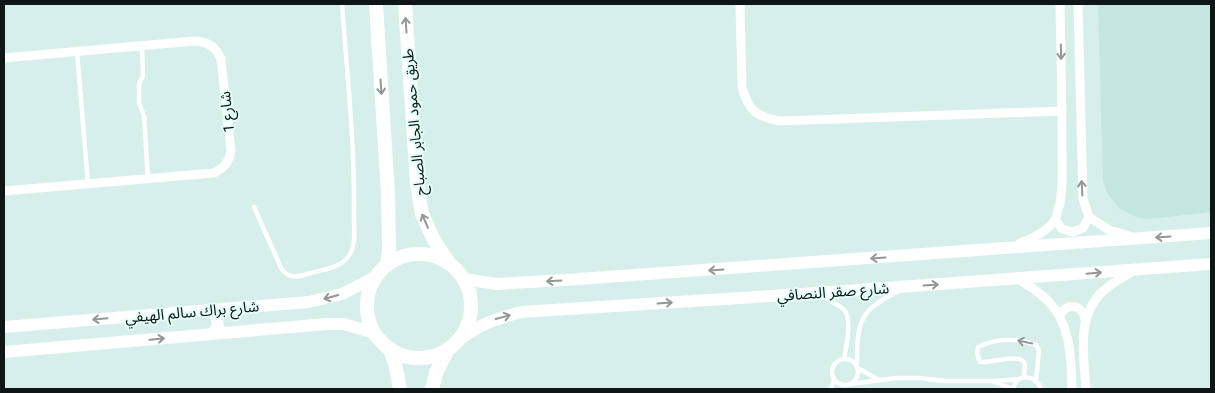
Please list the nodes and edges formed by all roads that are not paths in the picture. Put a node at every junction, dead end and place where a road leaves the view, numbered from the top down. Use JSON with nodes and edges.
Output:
{"nodes":[{"id":1,"x":342,"y":4,"type":"edge"},
{"id":2,"x":376,"y":4,"type":"edge"},
{"id":3,"x":404,"y":4,"type":"edge"},
{"id":4,"x":740,"y":4,"type":"edge"},
{"id":5,"x":1060,"y":4,"type":"edge"},
{"id":6,"x":1078,"y":4,"type":"edge"},
{"id":7,"x":142,"y":46,"type":"junction"},
{"id":8,"x":77,"y":51,"type":"junction"},
{"id":9,"x":4,"y":58,"type":"edge"},
{"id":10,"x":1062,"y":111,"type":"junction"},
{"id":11,"x":148,"y":178,"type":"junction"},
{"id":12,"x":88,"y":184,"type":"junction"},
{"id":13,"x":4,"y":191,"type":"edge"},
{"id":14,"x":254,"y":207,"type":"dead end"},
{"id":15,"x":1089,"y":217,"type":"junction"},
{"id":16,"x":1055,"y":219,"type":"junction"},
{"id":17,"x":1211,"y":233,"type":"edge"},
{"id":18,"x":1137,"y":239,"type":"junction"},
{"id":19,"x":998,"y":249,"type":"junction"},
{"id":20,"x":449,"y":263,"type":"junction"},
{"id":21,"x":1211,"y":264,"type":"edge"},
{"id":22,"x":387,"y":265,"type":"junction"},
{"id":23,"x":1137,"y":269,"type":"junction"},
{"id":24,"x":375,"y":277,"type":"junction"},
{"id":25,"x":464,"y":279,"type":"junction"},
{"id":26,"x":1018,"y":279,"type":"junction"},
{"id":27,"x":902,"y":286,"type":"junction"},
{"id":28,"x":817,"y":293,"type":"junction"},
{"id":29,"x":215,"y":310,"type":"junction"},
{"id":30,"x":1059,"y":316,"type":"junction"},
{"id":31,"x":1085,"y":319,"type":"junction"},
{"id":32,"x":4,"y":327,"type":"edge"},
{"id":33,"x":374,"y":333,"type":"junction"},
{"id":34,"x":212,"y":334,"type":"junction"},
{"id":35,"x":460,"y":339,"type":"junction"},
{"id":36,"x":448,"y":349,"type":"junction"},
{"id":37,"x":390,"y":350,"type":"junction"},
{"id":38,"x":4,"y":352,"type":"edge"},
{"id":39,"x":844,"y":359,"type":"junction"},
{"id":40,"x":858,"y":367,"type":"junction"},
{"id":41,"x":1022,"y":378,"type":"junction"},
{"id":42,"x":834,"y":380,"type":"junction"},
{"id":43,"x":879,"y":380,"type":"junction"},
{"id":44,"x":992,"y":381,"type":"junction"},
{"id":45,"x":1036,"y":381,"type":"junction"},
{"id":46,"x":848,"y":386,"type":"edge"},
{"id":47,"x":400,"y":389,"type":"edge"},
{"id":48,"x":432,"y":389,"type":"edge"},
{"id":49,"x":831,"y":389,"type":"edge"},
{"id":50,"x":1012,"y":389,"type":"edge"},
{"id":51,"x":1041,"y":389,"type":"edge"},
{"id":52,"x":1072,"y":389,"type":"edge"},
{"id":53,"x":1086,"y":389,"type":"edge"}],
"edges":[{"from":1,"to":14,"type":"lane"},
{"from":2,"to":22,"type":"main road","name":"طريق حمود الجابر الصباح","one_way":true},
{"from":20,"to":3,"type":"main road","name":"طريق حمود الجابر الصباح","one_way":true},
{"from":4,"to":10,"type":"street"},
{"from":5,"to":10,"type":"street","one_way":true},
{"from":15,"to":6,"type":"street","one_way":true},
{"from":7,"to":8,"type":"street","name":"شارع 1"},
{"from":7,"to":11,"type":"lane"},
{"from":7,"to":11,"type":"street","name":"شارع 1"},
{"from":8,"to":9,"type":"street","name":"شارع 1"},
{"from":8,"to":12,"type":"lane"},
{"from":10,"to":16,"type":"street"},
{"from":11,"to":12,"type":"street","name":"شارع 1"},
{"from":12,"to":13,"type":"street","name":"شارع 1"},
{"from":15,"to":16,"type":"street"},
{"from":15,"to":18,"type":"street"},
{"from":16,"to":19,"type":"street"},
{"from":17,"to":18,"type":"main road","name":"شارع صقر النصافي","one_way":true},
{"from":18,"to":19,"type":"main road","name":"شارع صقر النصافي"},
{"from":19,"to":25,"type":"main road","name":"شارع صقر النصافي","one_way":true},
{"from":20,"to":22,"type":"main road"},
{"from":20,"to":25,"type":"main road"},
{"from":21,"to":23,"type":"main road","name":"شارع صقر النصافي"},
{"from":22,"to":24,"type":"main road"},
{"from":26,"to":23,"type":"main road","name":"شارع صقر النصافي","one_way":true},
{"from":23,"to":31,"type":"street"},
{"from":24,"to":29,"type":"main road","name":"شارع براك سالم الهيفي","one_way":true},
{"from":24,"to":33,"type":"main road"},
{"from":25,"to":35,"type":"main road"},
{"from":27,"to":26,"type":"main road","name":"شارع صقر النصافي","one_way":true},
{"from":26,"to":30,"type":"street"},
{"from":27,"to":28,"type":"main road","name":"شارع صقر النصافي"},
{"from":27,"to":40,"type":"lane"},
{"from":35,"to":28,"type":"main road","name":"شارع صقر النصافي","one_way":true},
{"from":28,"to":39,"type":"lane"},
{"from":29,"to":32,"type":"main road","name":"شارع براك سالم الهيفي","one_way":true},
{"from":29,"to":34,"type":"main road"},
{"from":30,"to":31,"type":"street"},
{"from":30,"to":52,"type":"street"},
{"from":31,"to":53,"type":"street"},
{"from":33,"to":34,"type":"main road","name":"شارع براك سالم الهيفي"},
{"from":33,"to":37,"type":"main road"},
{"from":38,"to":34,"type":"main road","name":"شارع براك سالم الهيفي","one_way":true},
{"from":35,"to":36,"type":"main road"},
{"from":36,"to":37,"type":"main road"},
{"from":36,"to":48,"type":"main road"},
{"from":37,"to":47,"type":"main road"},
{"from":39,"to":40,"type":"lane"},
{"from":39,"to":42,"type":"lane"},
{"from":40,"to":43,"type":"lane"},
{"from":40,"to":46,"type":"lane"},
{"from":41,"to":44,"type":"lane"},
{"from":41,"to":45,"type":"lane"},
{"from":45,"to":41,"type":"lane","one_way":true},
{"from":41,"to":50,"type":"lane"},
{"from":42,"to":46,"type":"lane"},
{"from":42,"to":49,"type":"lane"},
{"from":43,"to":44,"type":"lane"},
{"from":43,"to":46,"type":"lane"},
{"from":44,"to":50,"type":"lane"},
{"from":45,"to":51,"type":"lane"}]}
